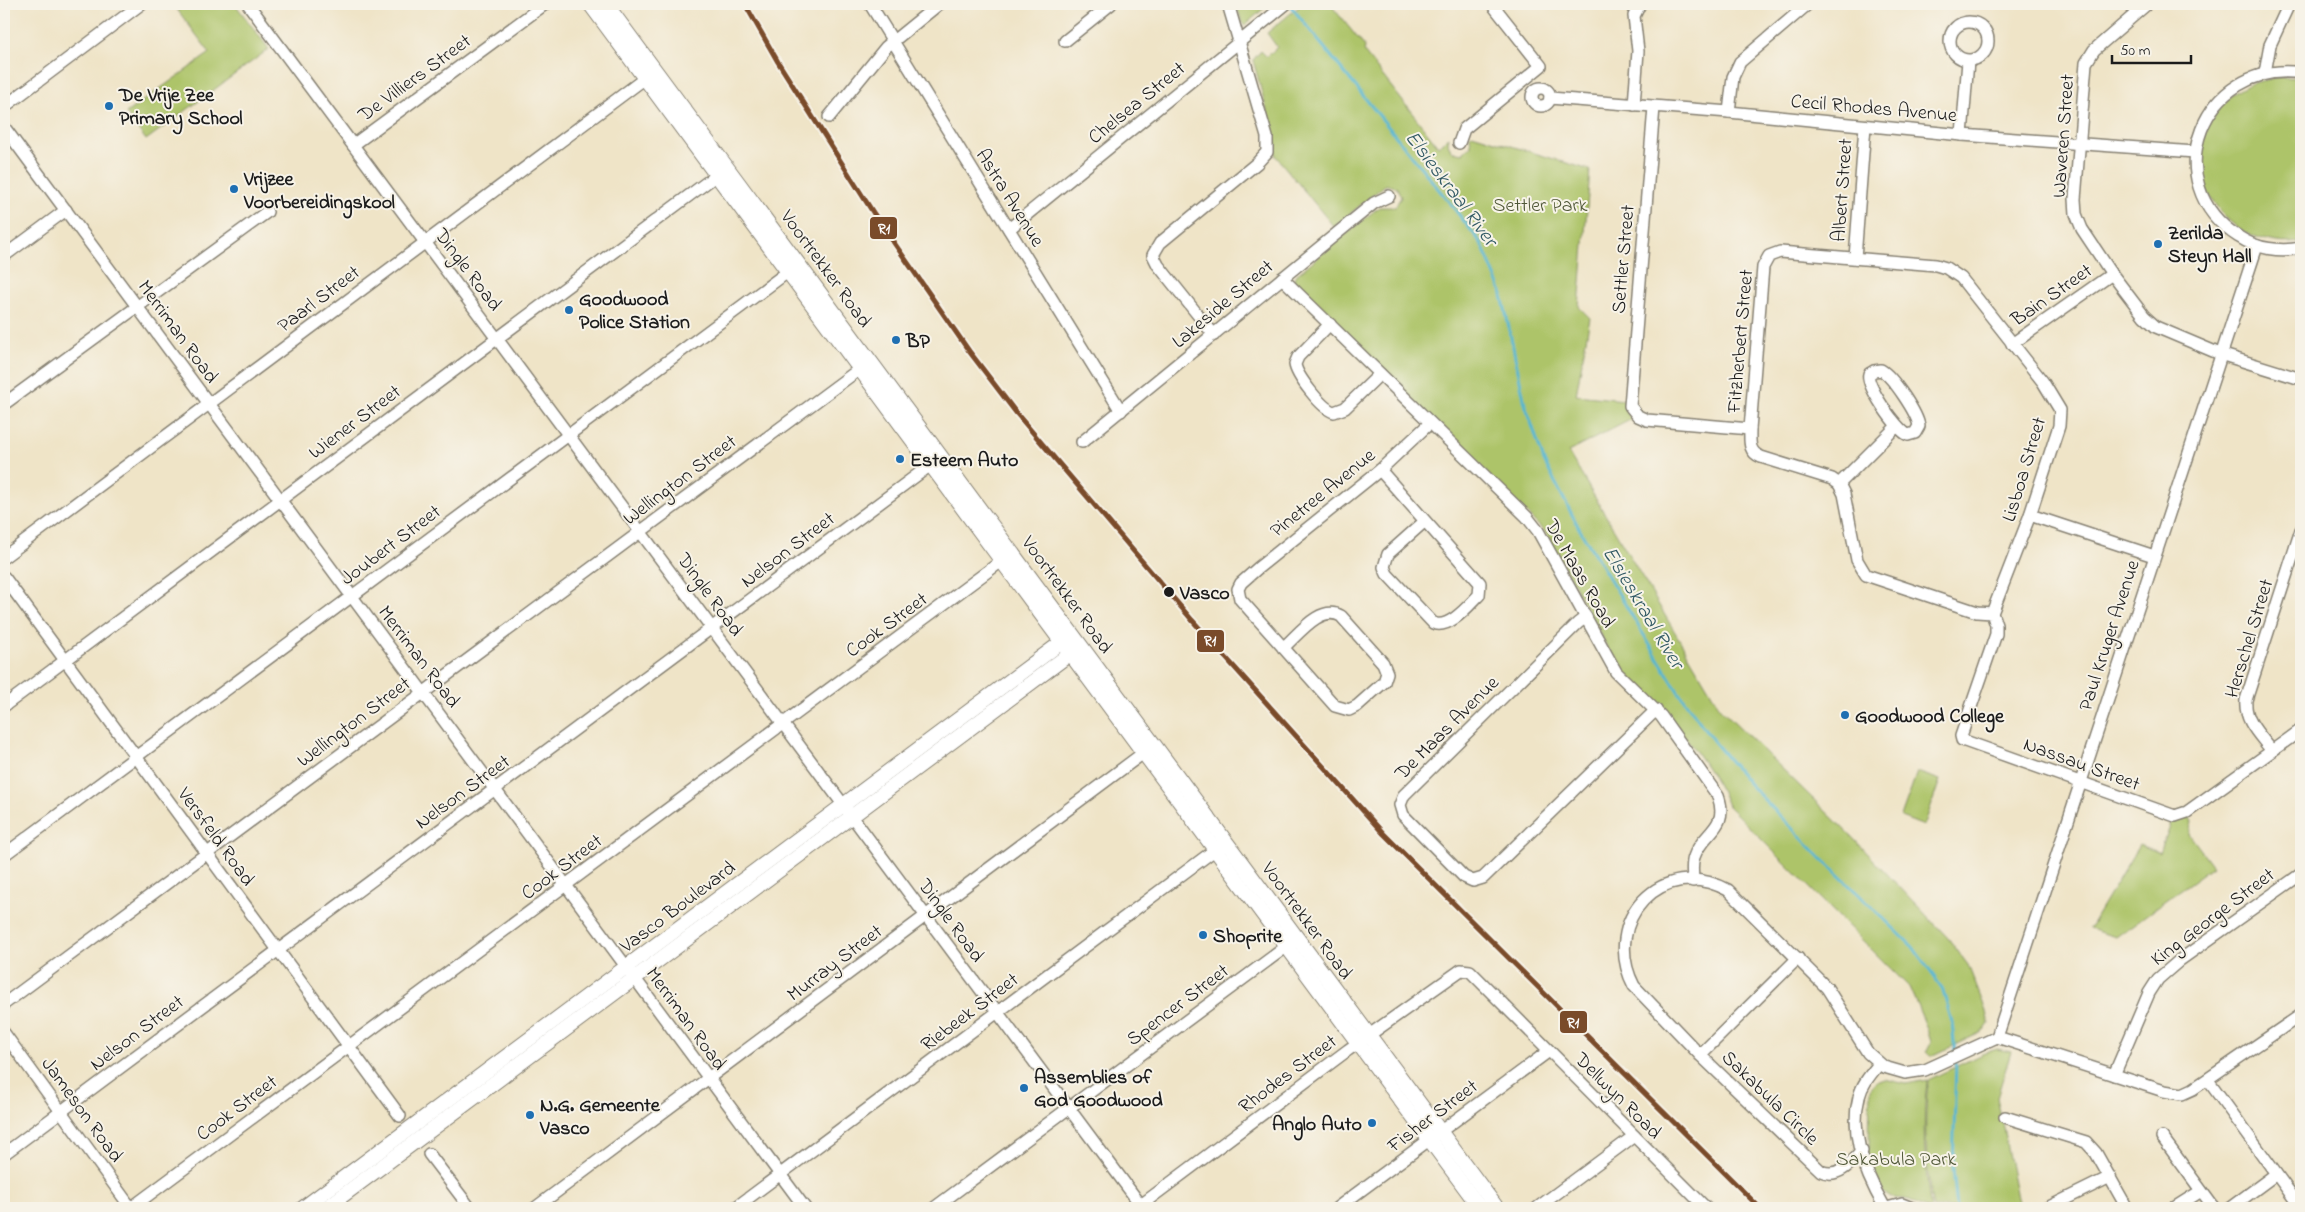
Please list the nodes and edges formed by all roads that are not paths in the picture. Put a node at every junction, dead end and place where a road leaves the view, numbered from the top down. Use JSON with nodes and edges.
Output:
{"nodes":[{"id":1,"x":141,"y":4,"type":"edge"},
{"id":2,"x":248,"y":4,"type":"edge"},
{"id":3,"x":545,"y":4,"type":"edge"},
{"id":4,"x":590,"y":4,"type":"edge"},
{"id":5,"x":606,"y":4,"type":"edge"},
{"id":6,"x":870,"y":4,"type":"edge"},
{"id":7,"x":939,"y":4,"type":"edge"},
{"id":8,"x":1111,"y":4,"type":"edge"},
{"id":9,"x":1228,"y":4,"type":"edge"},
{"id":10,"x":1286,"y":4,"type":"edge"},
{"id":11,"x":1492,"y":4,"type":"edge"},
{"id":12,"x":1640,"y":4,"type":"edge"},
{"id":13,"x":1808,"y":4,"type":"edge"},
{"id":14,"x":2147,"y":4,"type":"edge"},
{"id":15,"x":2288,"y":4,"type":"edge"},
{"id":16,"x":893,"y":41,"type":"junction"},
{"id":17,"x":1065,"y":41,"type":"dead end"},
{"id":18,"x":1239,"y":42,"type":"junction"},
{"id":19,"x":1968,"y":61,"type":"dead end"},
{"id":20,"x":2265,"y":73,"type":"junction"},
{"id":21,"x":2301,"y":73,"type":"edge"},
{"id":22,"x":650,"y":74,"type":"junction"},
{"id":23,"x":1550,"y":98,"type":"dead end"},
{"id":24,"x":1634,"y":105,"type":"junction"},
{"id":25,"x":4,"y":107,"type":"edge"},
{"id":26,"x":1654,"y":107,"type":"junction"},
{"id":27,"x":1729,"y":112,"type":"junction"},
{"id":28,"x":829,"y":118,"type":"dead end"},
{"id":29,"x":4,"y":126,"type":"edge"},
{"id":30,"x":1865,"y":126,"type":"junction"},
{"id":31,"x":1962,"y":135,"type":"junction"},
{"id":32,"x":2079,"y":142,"type":"junction"},
{"id":33,"x":1459,"y":143,"type":"dead end"},
{"id":34,"x":353,"y":146,"type":"junction"},
{"id":35,"x":2196,"y":152,"type":"junction"},
{"id":36,"x":722,"y":171,"type":"junction"},
{"id":37,"x":1389,"y":196,"type":"dead end"},
{"id":38,"x":66,"y":210,"type":"junction"},
{"id":39,"x":267,"y":212,"type":"dead end"},
{"id":40,"x":1009,"y":230,"type":"junction"},
{"id":41,"x":426,"y":242,"type":"junction"},
{"id":42,"x":2257,"y":246,"type":"junction"},
{"id":43,"x":2301,"y":248,"type":"edge"},
{"id":44,"x":4,"y":256,"type":"edge"},
{"id":45,"x":1855,"y":258,"type":"junction"},
{"id":46,"x":793,"y":268,"type":"junction"},
{"id":47,"x":2112,"y":274,"type":"junction"},
{"id":48,"x":1282,"y":278,"type":"junction"},
{"id":49,"x":137,"y":307,"type":"junction"},
{"id":50,"x":1330,"y":324,"type":"junction"},
{"id":51,"x":1214,"y":335,"type":"junction"},
{"id":52,"x":497,"y":338,"type":"junction"},
{"id":53,"x":2012,"y":344,"type":"junction"},
{"id":54,"x":2220,"y":354,"type":"junction"},
{"id":55,"x":865,"y":365,"type":"junction"},
{"id":56,"x":1380,"y":374,"type":"junction"},
{"id":57,"x":2301,"y":379,"type":"edge"},
{"id":58,"x":208,"y":403,"type":"junction"},
{"id":59,"x":4,"y":404,"type":"edge"},
{"id":60,"x":1121,"y":411,"type":"junction"},
{"id":61,"x":1430,"y":423,"type":"junction"},
{"id":62,"x":1897,"y":426,"type":"junction"},
{"id":63,"x":1750,"y":429,"type":"junction"},
{"id":64,"x":569,"y":434,"type":"junction"},
{"id":65,"x":1082,"y":442,"type":"dead end"},
{"id":66,"x":936,"y":460,"type":"junction"},
{"id":67,"x":1380,"y":470,"type":"junction"},
{"id":68,"x":1839,"y":484,"type":"junction"},
{"id":69,"x":281,"y":500,"type":"junction"},
{"id":70,"x":2030,"y":515,"type":"junction"},
{"id":71,"x":1425,"y":522,"type":"junction"},
{"id":72,"x":2301,"y":530,"type":"edge"},
{"id":73,"x":641,"y":531,"type":"junction"},
{"id":74,"x":2154,"y":556,"type":"junction"},
{"id":75,"x":4,"y":557,"type":"edge"},
{"id":76,"x":1008,"y":557,"type":"junction"},
{"id":77,"x":4,"y":577,"type":"edge"},
{"id":78,"x":352,"y":596,"type":"junction"},
{"id":79,"x":1992,"y":613,"type":"junction"},
{"id":80,"x":1586,"y":617,"type":"junction"},
{"id":81,"x":712,"y":628,"type":"junction"},
{"id":82,"x":1072,"y":644,"type":"junction"},
{"id":83,"x":1284,"y":648,"type":"junction"},
{"id":84,"x":64,"y":661,"type":"junction"},
{"id":85,"x":423,"y":692,"type":"junction"},
{"id":86,"x":4,"y":706,"type":"edge"},
{"id":87,"x":1656,"y":710,"type":"junction"},
{"id":88,"x":783,"y":724,"type":"junction"},
{"id":89,"x":2301,"y":730,"type":"edge"},
{"id":90,"x":1964,"y":741,"type":"joint"},
{"id":91,"x":1149,"y":749,"type":"junction"},
{"id":92,"x":2272,"y":751,"type":"junction"},
{"id":93,"x":135,"y":756,"type":"junction"},
{"id":94,"x":2079,"y":782,"type":"junction"},
{"id":95,"x":496,"y":789,"type":"junction"},
{"id":96,"x":848,"y":811,"type":"junction"},
{"id":97,"x":1220,"y":846,"type":"junction"},
{"id":98,"x":207,"y":853,"type":"junction"},
{"id":99,"x":4,"y":855,"type":"edge"},
{"id":100,"x":2301,"y":874,"type":"edge"},
{"id":101,"x":1693,"y":881,"type":"junction"},
{"id":102,"x":565,"y":886,"type":"junction"},
{"id":103,"x":926,"y":916,"type":"junction"},
{"id":104,"x":1292,"y":942,"type":"junction"},
{"id":105,"x":277,"y":950,"type":"junction"},
{"id":106,"x":1798,"y":958,"type":"junction"},
{"id":107,"x":1461,"y":970,"type":"joint"},
{"id":108,"x":631,"y":974,"type":"junction"},
{"id":109,"x":4,"y":1004,"type":"edge"},
{"id":110,"x":998,"y":1013,"type":"junction"},
{"id":111,"x":2301,"y":1015,"type":"edge"},
{"id":112,"x":4,"y":1033,"type":"edge"},
{"id":113,"x":1997,"y":1037,"type":"junction"},
{"id":114,"x":1363,"y":1039,"type":"junction"},
{"id":115,"x":349,"y":1047,"type":"junction"},
{"id":116,"x":1549,"y":1051,"type":"junction"},
{"id":117,"x":1700,"y":1055,"type":"junction"},
{"id":118,"x":1879,"y":1064,"type":"junction"},
{"id":119,"x":2114,"y":1075,"type":"junction"},
{"id":120,"x":708,"y":1079,"type":"junction"},
{"id":121,"x":2208,"y":1080,"type":"junction"},
{"id":122,"x":1068,"y":1108,"type":"junction"},
{"id":123,"x":62,"y":1112,"type":"junction"},
{"id":124,"x":400,"y":1116,"type":"dead end"},
{"id":125,"x":2005,"y":1117,"type":"dead end"},
{"id":126,"x":1435,"y":1136,"type":"junction"},
{"id":127,"x":1634,"y":1136,"type":"junction"},
{"id":128,"x":2162,"y":1137,"type":"dead end"},
{"id":129,"x":1862,"y":1151,"type":"junction"},
{"id":130,"x":4,"y":1154,"type":"edge"},
{"id":131,"x":429,"y":1154,"type":"dead end"},
{"id":132,"x":780,"y":1174,"type":"junction"},
{"id":133,"x":2276,"y":1174,"type":"junction"},
{"id":134,"x":2110,"y":1177,"type":"junction"},
{"id":135,"x":2201,"y":1191,"type":"junction"},
{"id":136,"x":1140,"y":1207,"type":"edge"},
{"id":137,"x":131,"y":1208,"type":"edge"},
{"id":138,"x":303,"y":1208,"type":"edge"},
{"id":139,"x":326,"y":1208,"type":"edge"},
{"id":140,"x":470,"y":1208,"type":"edge"},
{"id":141,"x":535,"y":1208,"type":"edge"},
{"id":142,"x":735,"y":1208,"type":"edge"},
{"id":143,"x":806,"y":1208,"type":"edge"},
{"id":144,"x":934,"y":1208,"type":"edge"},
{"id":145,"x":1337,"y":1208,"type":"edge"},
{"id":146,"x":1480,"y":1208,"type":"edge"},
{"id":147,"x":1497,"y":1208,"type":"edge"},
{"id":148,"x":1537,"y":1208,"type":"edge"},
{"id":149,"x":1706,"y":1208,"type":"edge"},
{"id":150,"x":1886,"y":1208,"type":"edge"},
{"id":151,"x":1912,"y":1208,"type":"edge"},
{"id":152,"x":2047,"y":1208,"type":"edge"},
{"id":153,"x":2127,"y":1208,"type":"edge"},
{"id":154,"x":2174,"y":1208,"type":"edge"},
{"id":155,"x":2214,"y":1208,"type":"edge"},
{"id":156,"x":2230,"y":1208,"type":"edge"},
{"id":157,"x":2301,"y":1208,"type":"edge"}],
"edges":[{"from":1,"to":25,"type":"street"},
{"from":2,"to":34,"type":"street","name":"Dingle Road"},
{"from":3,"to":34,"type":"street","name":"De Villiers Street"},
{"from":4,"to":22,"type":"main road","name":"Voortrekker Road"},
{"from":5,"to":22,"type":"main road","name":"Voortrekker Road"},
{"from":6,"to":16,"type":"street","name":"Astra Avenue"},
{"from":7,"to":16,"type":"street"},
{"from":8,"to":17,"type":"street"},
{"from":9,"to":18,"type":"street"},
{"from":10,"to":18,"type":"street","name":"Chelsea Street"},
{"from":11,"to":33,"type":"street"},
{"from":12,"to":24,"type":"street"},
{"from":13,"to":27,"type":"street"},
{"from":14,"to":32,"type":"street","name":"Waveren Street"},
{"from":15,"to":20,"type":"street"},
{"from":16,"to":28,"type":"street"},
{"from":16,"to":40,"type":"street","name":"Astra Avenue"},
{"from":18,"to":40,"type":"street","name":"Chelsea Street"},
{"from":18,"to":51,"type":"street"},
{"from":19,"to":31,"type":"street"},
{"from":20,"to":21,"type":"street"},
{"from":20,"to":35,"type":"street"},
{"from":22,"to":36,"type":"main road","name":"Voortrekker Road"},
{"from":22,"to":41,"type":"street","name":"Paarl Street"},
{"from":23,"to":24,"type":"street","name":"Cecil Rhodes Avenue"},
{"from":24,"to":26,"type":"street","name":"Cecil Rhodes Avenue"},
{"from":26,"to":27,"type":"street","name":"Cecil Rhodes Avenue"},
{"from":26,"to":63,"type":"street","name":"Settler Street"},
{"from":27,"to":30,"type":"street","name":"Cecil Rhodes Avenue"},
{"from":29,"to":38,"type":"street","name":"Merriman Road"},
{"from":30,"to":31,"type":"street","name":"Cecil Rhodes Avenue"},
{"from":30,"to":45,"type":"street","name":"Albert Street"},
{"from":31,"to":32,"type":"street","name":"Cecil Rhodes Avenue"},
{"from":32,"to":35,"type":"street","name":"Cecil Rhodes Avenue"},
{"from":32,"to":47,"type":"street","name":"Waveren Street"},
{"from":34,"to":41,"type":"street","name":"Dingle Road"},
{"from":35,"to":42,"type":"street"},
{"from":36,"to":46,"type":"main road","name":"Voortrekker Road"},
{"from":36,"to":52,"type":"street","name":"Wiener Street"},
{"from":37,"to":48,"type":"street","name":"Lakeside Street"},
{"from":38,"to":44,"type":"street"},
{"from":38,"to":49,"type":"street","name":"Merriman Road"},
{"from":39,"to":49,"type":"street"},
{"from":40,"to":60,"type":"street","name":"Astra Avenue"},
{"from":41,"to":52,"type":"street","name":"Dingle Road"},
{"from":41,"to":58,"type":"street","name":"Paarl Street"},
{"from":42,"to":43,"type":"street"},
{"from":42,"to":54,"type":"street","name":"Paul Kruger Avenue"},
{"from":45,"to":53,"type":"street","name":"Lisboa Street"},
{"from":45,"to":63,"type":"street","name":"Fitzherbert Street"},
{"from":46,"to":55,"type":"main road","name":"Voortrekker Road"},
{"from":46,"to":64,"type":"street","name":"Joubert Street"},
{"from":47,"to":53,"type":"street","name":"Bain Street"},
{"from":47,"to":54,"type":"street","name":"Waveren Street"},
{"from":48,"to":50,"type":"street","name":"De Maas Road"},
{"from":48,"to":51,"type":"street","name":"Lakeside Street"},
{"from":49,"to":58,"type":"street","name":"Merriman Road"},
{"from":49,"to":59,"type":"street"},
{"from":50,"to":56,"type":"street","name":"De Maas Road"},
{"from":50,"to":56,"type":"street"},
{"from":51,"to":60,"type":"street","name":"Lakeside Street"},
{"from":52,"to":64,"type":"street","name":"Dingle Road"},
{"from":52,"to":69,"type":"street","name":"Wiener Street"},
{"from":53,"to":70,"type":"street","name":"Lisboa Street"},
{"from":54,"to":57,"type":"street","name":"Waveren Street"},
{"from":54,"to":74,"type":"street","name":"Paul Kruger Avenue"},
{"from":55,"to":66,"type":"main road","name":"Voortrekker Road"},
{"from":55,"to":73,"type":"street","name":"Wellington Street"},
{"from":56,"to":61,"type":"street","name":"De Maas Road"},
{"from":58,"to":69,"type":"street","name":"Merriman Road"},
{"from":58,"to":75,"type":"street","name":"Paarl Street"},
{"from":60,"to":65,"type":"street","name":"Lakeside Street"},
{"from":61,"to":67,"type":"street","name":"Pinetree Avenue"},
{"from":61,"to":80,"type":"street","name":"De Maas Road"},
{"from":62,"to":62,"type":"street"},
{"from":62,"to":68,"type":"street"},
{"from":63,"to":68,"type":"street"},
{"from":64,"to":73,"type":"street","name":"Dingle Road"},
{"from":64,"to":78,"type":"street","name":"Joubert Street"},
{"from":66,"to":76,"type":"main road","name":"Voortrekker Road"},
{"from":66,"to":81,"type":"street","name":"Nelson Street"},
{"from":67,"to":71,"type":"street"},
{"from":67,"to":83,"type":"street","name":"Pinetree Avenue"},
{"from":68,"to":79,"type":"street"},
{"from":69,"to":78,"type":"street","name":"Merriman Road"},
{"from":69,"to":84,"type":"street","name":"Wiener Street"},
{"from":70,"to":74,"type":"street"},
{"from":70,"to":79,"type":"street","name":"Lisboa Street"},
{"from":71,"to":71,"type":"street"},
{"from":72,"to":92,"type":"street","name":"Herschel Street"},
{"from":73,"to":81,"type":"street","name":"Dingle Road"},
{"from":73,"to":85,"type":"street","name":"Wellington Street"},
{"from":74,"to":94,"type":"street","name":"Paul Kruger Avenue"},
{"from":76,"to":82,"type":"main road","name":"Voortrekker Road"},
{"from":76,"to":88,"type":"street","name":"Cook Street"},
{"from":77,"to":84,"type":"street","name":"Versfeld Road"},
{"from":78,"to":85,"type":"street","name":"Merriman Road"},
{"from":78,"to":93,"type":"street","name":"Joubert Street"},
{"from":79,"to":90,"type":"street","name":"Lisboa Street"},
{"from":80,"to":87,"type":"street","name":"De Maas Road"},
{"from":80,"to":87,"type":"street","name":"De Maas Avenue"},
{"from":81,"to":88,"type":"street","name":"Dingle Road"},
{"from":81,"to":95,"type":"street","name":"Nelson Street"},
{"from":82,"to":91,"type":"main road","name":"Voortrekker Road"},
{"from":82,"to":96,"type":"main road","name":"Vasco Boulevard"},
{"from":83,"to":83,"type":"street"},
{"from":84,"to":86,"type":"street","name":"Wiener Street"},
{"from":84,"to":93,"type":"street","name":"Versfeld Road"},
{"from":85,"to":95,"type":"street","name":"Merriman Road"},
{"from":85,"to":98,"type":"street","name":"Wellington Street"},
{"from":87,"to":101,"type":"street","name":"De Maas Road"},
{"from":88,"to":96,"type":"street","name":"Dingle Road"},
{"from":88,"to":102,"type":"street","name":"Cook Street"},
{"from":89,"to":92,"type":"street"},
{"from":90,"to":94,"type":"street","name":"Nassau Street"},
{"from":91,"to":97,"type":"main road","name":"Voortrekker Road"},
{"from":91,"to":103,"type":"street","name":"Murray Street"},
{"from":92,"to":94,"type":"street","name":"Nassau Street"},
{"from":93,"to":98,"type":"street","name":"Versfeld Road"},
{"from":93,"to":99,"type":"street","name":"Joubert Street"},
{"from":94,"to":113,"type":"street","name":"Paul Kruger Avenue"},
{"from":95,"to":102,"type":"street","name":"Merriman Road"},
{"from":95,"to":105,"type":"street","name":"Nelson Street"},
{"from":96,"to":103,"type":"street","name":"Dingle Road"},
{"from":96,"to":108,"type":"main road","name":"Vasco Boulevard"},
{"from":97,"to":104,"type":"main road","name":"Voortrekker Road"},
{"from":97,"to":110,"type":"street","name":"Riebeek Street"},
{"from":98,"to":105,"type":"street","name":"Versfeld Road"},
{"from":98,"to":109,"type":"street","name":"Wellington Street"},
{"from":100,"to":119,"type":"street","name":"King George Street"},
{"from":101,"to":106,"type":"street","name":"Sakabula Circle"},
{"from":101,"to":117,"type":"street","name":"Sakabula Circle"},
{"from":102,"to":108,"type":"street","name":"Merriman Road"},
{"from":102,"to":115,"type":"street","name":"Cook Street"},
{"from":103,"to":110,"type":"street","name":"Dingle Road"},
{"from":103,"to":120,"type":"street","name":"Murray Street"},
{"from":104,"to":114,"type":"main road","name":"Voortrekker Road"},
{"from":104,"to":122,"type":"street","name":"Spencer Street"},
{"from":105,"to":115,"type":"street","name":"Versfeld Road"},
{"from":105,"to":123,"type":"street","name":"Nelson Street"},
{"from":106,"to":117,"type":"street","name":"Sakabula Circle"},
{"from":106,"to":118,"type":"street","name":"Sakabula Circle"},
{"from":107,"to":114,"type":"street","name":"Rhodes Street"},
{"from":107,"to":116,"type":"street","name":"Dellwyn Road"},
{"from":108,"to":120,"type":"street","name":"Merriman Road"},
{"from":108,"to":138,"type":"main road","name":"Vasco Boulevard"},
{"from":108,"to":139,"type":"main road","name":"Vasco Boulevard"},
{"from":110,"to":122,"type":"street","name":"Dingle Road"},
{"from":110,"to":132,"type":"street","name":"Riebeek Street"},
{"from":111,"to":121,"type":"street"},
{"from":112,"to":123,"type":"street","name":"Jameson Road"},
{"from":113,"to":118,"type":"street"},
{"from":113,"to":119,"type":"street"},
{"from":114,"to":126,"type":"main road","name":"Voortrekker Road"},
{"from":114,"to":136,"type":"street","name":"Rhodes Street"},
{"from":115,"to":124,"type":"street","name":"Versfeld Road"},
{"from":115,"to":137,"type":"street","name":"Cook Street"},
{"from":116,"to":126,"type":"street","name":"Fisher Street"},
{"from":116,"to":127,"type":"street","name":"Dellwyn Road"},
{"from":117,"to":129,"type":"street","name":"Sakabula Circle"},
{"from":118,"to":129,"type":"street"},
{"from":119,"to":121,"type":"street"},
{"from":120,"to":132,"type":"street","name":"Merriman Road"},
{"from":120,"to":141,"type":"street","name":"Murray Street"},
{"from":121,"to":133,"type":"street"},
{"from":122,"to":136,"type":"street","name":"Dingle Road"},
{"from":122,"to":144,"type":"street","name":"Spencer Street"},
{"from":123,"to":130,"type":"street","name":"Nelson Street"},
{"from":123,"to":137,"type":"street","name":"Jameson Road"},
{"from":125,"to":134,"type":"street"},
{"from":126,"to":145,"type":"street","name":"Fisher Street"},
{"from":126,"to":146,"type":"main road","name":"Voortrekker Road"},
{"from":126,"to":147,"type":"main road","name":"Voortrekker Road"},
{"from":127,"to":148,"type":"street"},
{"from":127,"to":149,"type":"street","name":"Dellwyn Road"},
{"from":128,"to":135,"type":"street"},
{"from":129,"to":150,"type":"street"},
{"from":131,"to":140,"type":"street"},
{"from":132,"to":142,"type":"street","name":"Riebeek Street"},
{"from":132,"to":143,"type":"street","name":"Merriman Road"},
{"from":133,"to":156,"type":"street"},
{"from":133,"to":157,"type":"street"},
{"from":134,"to":152,"type":"street"},
{"from":134,"to":153,"type":"street"},
{"from":135,"to":154,"type":"street"},
{"from":135,"to":155,"type":"street"},
{"from":150,"to":151,"type":"street"}]}
